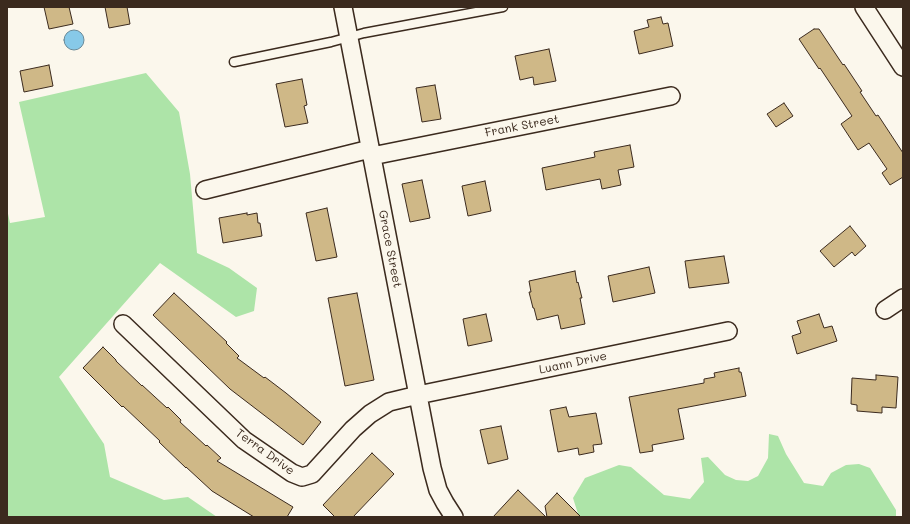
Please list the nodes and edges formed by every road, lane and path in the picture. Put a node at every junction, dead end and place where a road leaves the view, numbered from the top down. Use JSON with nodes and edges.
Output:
{"nodes":[{"id":1,"x":343,"y":7,"type":"edge"},
{"id":2,"x":503,"y":7,"type":"edge"},
{"id":3,"x":864,"y":7,"type":"edge"},
{"id":4,"x":349,"y":37,"type":"junction"},
{"id":5,"x":234,"y":62,"type":"dead end"},
{"id":6,"x":903,"y":67,"type":"edge"},
{"id":7,"x":671,"y":96,"type":"dead end"},
{"id":8,"x":371,"y":152,"type":"junction"},
{"id":9,"x":205,"y":190,"type":"dead end"},
{"id":10,"x":903,"y":298,"type":"edge"},
{"id":11,"x":885,"y":310,"type":"dead end"},
{"id":12,"x":123,"y":324,"type":"dead end"},
{"id":13,"x":728,"y":331,"type":"dead end"},
{"id":14,"x":418,"y":395,"type":"junction"},
{"id":15,"x":454,"y":517,"type":"edge"}],
"edges":[{"from":1,"to":4,"type":"street","name":"Grace Street"},
{"from":2,"to":4,"type":"lane"},
{"from":3,"to":6,"type":"street"},
{"from":4,"to":5,"type":"lane"},
{"from":4,"to":8,"type":"street","name":"Grace Street"},
{"from":7,"to":8,"type":"street","name":"Frank Street"},
{"from":8,"to":9,"type":"street","name":"Frank Street"},
{"from":8,"to":14,"type":"street","name":"Grace Street"},
{"from":10,"to":11,"type":"street"},
{"from":12,"to":14,"type":"street","name":"Terra Drive"},
{"from":13,"to":14,"type":"street","name":"Luann Drive"},
{"from":14,"to":15,"type":"street","name":"Grace Street"}]}
